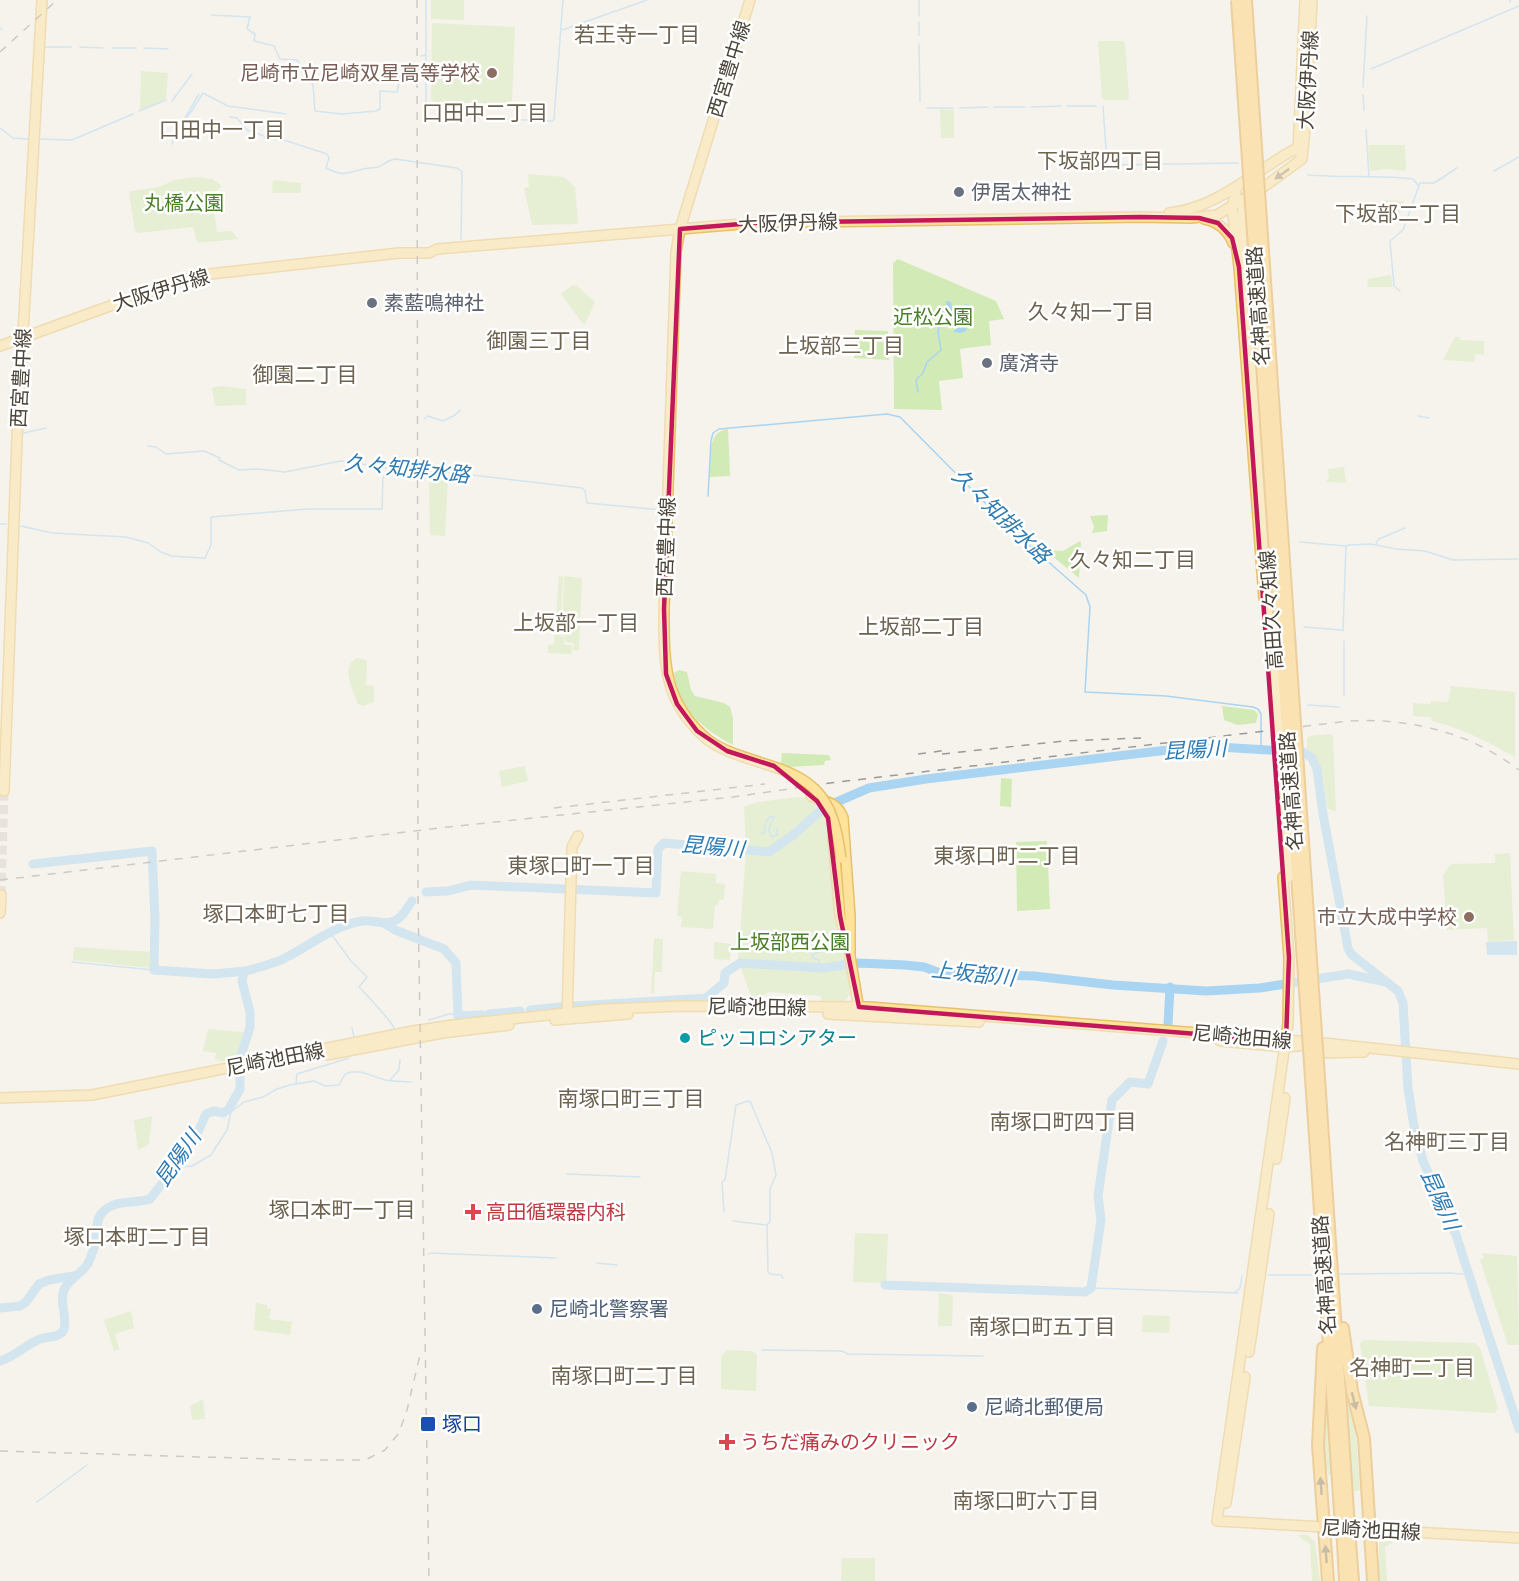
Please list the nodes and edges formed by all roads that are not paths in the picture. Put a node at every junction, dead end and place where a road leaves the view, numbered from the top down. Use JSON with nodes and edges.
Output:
{"nodes":[{"id":1,"x":42,"y":0,"type":"edge"},
{"id":2,"x":750,"y":0,"type":"edge"},
{"id":3,"x":1237,"y":0,"type":"edge"},
{"id":4,"x":1246,"y":0,"type":"edge"},
{"id":5,"x":1305,"y":0,"type":"edge"},
{"id":6,"x":1312,"y":0,"type":"edge"},
{"id":7,"x":1297,"y":148,"type":"junction"},
{"id":8,"x":1302,"y":159,"type":"junction"},
{"id":9,"x":1237,"y":187,"type":"junction"},
{"id":10,"x":1261,"y":188,"type":"junction"},
{"id":11,"x":1230,"y":210,"type":"junction"},
{"id":12,"x":1178,"y":212,"type":"junction"},
{"id":13,"x":1140,"y":217,"type":"junction"},
{"id":14,"x":1199,"y":218,"type":"junction"},
{"id":15,"x":680,"y":229,"type":"junction"},
{"id":16,"x":1243,"y":230,"type":"junction"},
{"id":17,"x":1238,"y":256,"type":"junction"},
{"id":18,"x":23,"y":338,"type":"junction"},
{"id":19,"x":0,"y":346,"type":"edge"},
{"id":20,"x":1269,"y":636,"type":"junction"},
{"id":21,"x":4,"y":791,"type":"dead end"},
{"id":22,"x":578,"y":836,"type":"dead end"},
{"id":23,"x":1,"y":895,"type":"edge"},
{"id":24,"x":0,"y":913,"type":"edge"},
{"id":25,"x":851,"y":963,"type":"junction"},
{"id":26,"x":860,"y":1010,"type":"junction"},
{"id":27,"x":567,"y":1016,"type":"junction"},
{"id":28,"x":1288,"y":1044,"type":"junction"},
{"id":29,"x":1398,"y":1054,"type":"junction"},
{"id":30,"x":1519,"y":1066,"type":"edge"},
{"id":31,"x":240,"y":1069,"type":"junction"},
{"id":32,"x":0,"y":1098,"type":"edge"},
{"id":33,"x":0,"y":1104,"type":"edge"},
{"id":34,"x":1320,"y":1152,"type":"junction"},
{"id":35,"x":1332,"y":1260,"type":"junction"},
{"id":36,"x":1325,"y":1306,"type":"junction"},
{"id":37,"x":1344,"y":1512,"type":"junction"},
{"id":38,"x":1324,"y":1527,"type":"junction"},
{"id":39,"x":1371,"y":1530,"type":"junction"},
{"id":40,"x":1519,"y":1538,"type":"edge"},
{"id":41,"x":1346,"y":1542,"type":"junction"},
{"id":42,"x":1328,"y":1581,"type":"edge"},
{"id":43,"x":1345,"y":1581,"type":"edge"},
{"id":44,"x":1353,"y":1581,"type":"edge"},
{"id":45,"x":1373,"y":1581,"type":"edge"}],
"edges":[{"from":1,"to":18,"type":"main road","name":"西宮豊中線"},
{"from":2,"to":15,"type":"main road","name":"西宮豊中線"},
{"from":3,"to":34,"type":"highway","name":"名神高速道路","bridge":true},
{"from":4,"to":34,"type":"highway","name":"名神高速道路","bridge":true},
{"from":5,"to":7,"type":"main road","name":"大阪伊丹線"},
{"from":6,"to":8,"type":"main road","name":"大阪伊丹線"},
{"from":7,"to":8,"type":"main road","name":"大阪伊丹線"},
{"from":7,"to":9,"type":"main road","name":"大阪伊丹線"},
{"from":8,"to":10,"type":"main road","name":"大阪伊丹線","one_way":true},
{"from":9,"to":11,"type":"main road","name":"高田久々知線"},
{"from":9,"to":12,"type":"main road","name":"大阪伊丹線"},
{"from":10,"to":11,"type":"main road","name":"大阪伊丹線"},
{"from":10,"to":16,"type":"main road","name":"高田久々知線"},
{"from":11,"to":12,"type":"main road"},
{"from":11,"to":14,"type":"main road","name":"大阪伊丹線"},
{"from":11,"to":16,"type":"main road"},
{"from":11,"to":17,"type":"main road","name":"高田久々知線"},
{"from":12,"to":13,"type":"main road","name":"大阪伊丹線"},
{"from":13,"to":14,"type":"main road","name":"大阪伊丹線"},
{"from":13,"to":15,"type":"main road","name":"大阪伊丹線"},
{"from":14,"to":17,"type":"main road"},
{"from":15,"to":18,"type":"main road","name":"大阪伊丹線"},
{"from":15,"to":25,"type":"main road","name":"西宮豊中線","bridge":true},
{"from":16,"to":20,"type":"main road","name":"高田久々知線"},
{"from":17,"to":20,"type":"main road","name":"高田久々知線"},
{"from":18,"to":19,"type":"main road","name":"大阪伊丹線"},
{"from":18,"to":21,"type":"main road","name":"西宮豊中線"},
{"from":20,"to":28,"type":"main road","name":"高田久々知線","bridge":true},
{"from":22,"to":27,"type":"main road"},
{"from":23,"to":24,"type":"main road"},
{"from":25,"to":25,"type":"main road"},
{"from":25,"to":26,"type":"main road","name":"西宮豊中線"},
{"from":26,"to":27,"type":"main road","name":"尼崎池田線"},
{"from":26,"to":28,"type":"main road","name":"尼崎池田線"},
{"from":27,"to":31,"type":"main road","name":"尼崎池田線"},
{"from":28,"to":29,"type":"main road","name":"尼崎池田線"},
{"from":28,"to":29,"type":"main road","name":"尼崎池田線"},
{"from":28,"to":38,"type":"main road","name":"尼崎池田線"},
{"from":29,"to":30,"type":"main road","name":"尼崎池田線"},
{"from":31,"to":32,"type":"main road","name":"尼崎池田線"},
{"from":31,"to":33,"type":"main road","name":"尼崎池田線"},
{"from":34,"to":35,"type":"highway","name":"名神高速道路"},
{"from":34,"to":36,"type":"highway","name":"名神高速道路"},
{"from":35,"to":37,"type":"highway","name":"名神高速道路"},
{"from":35,"to":39,"type":"highway","one_way":true},
{"from":36,"to":37,"type":"highway","name":"名神高速道路"},
{"from":38,"to":36,"type":"highway","one_way":true},
{"from":37,"to":41,"type":"highway","name":"名神高速道路","bridge":true},
{"from":38,"to":39,"type":"main road","name":"尼崎池田線"},
{"from":42,"to":38,"type":"highway","one_way":true},
{"from":39,"to":40,"type":"main road","name":"尼崎池田線"},
{"from":39,"to":45,"type":"highway"},
{"from":41,"to":43,"type":"highway","name":"名神高速道路"},
{"from":41,"to":44,"type":"highway","name":"名神高速道路"}]}
